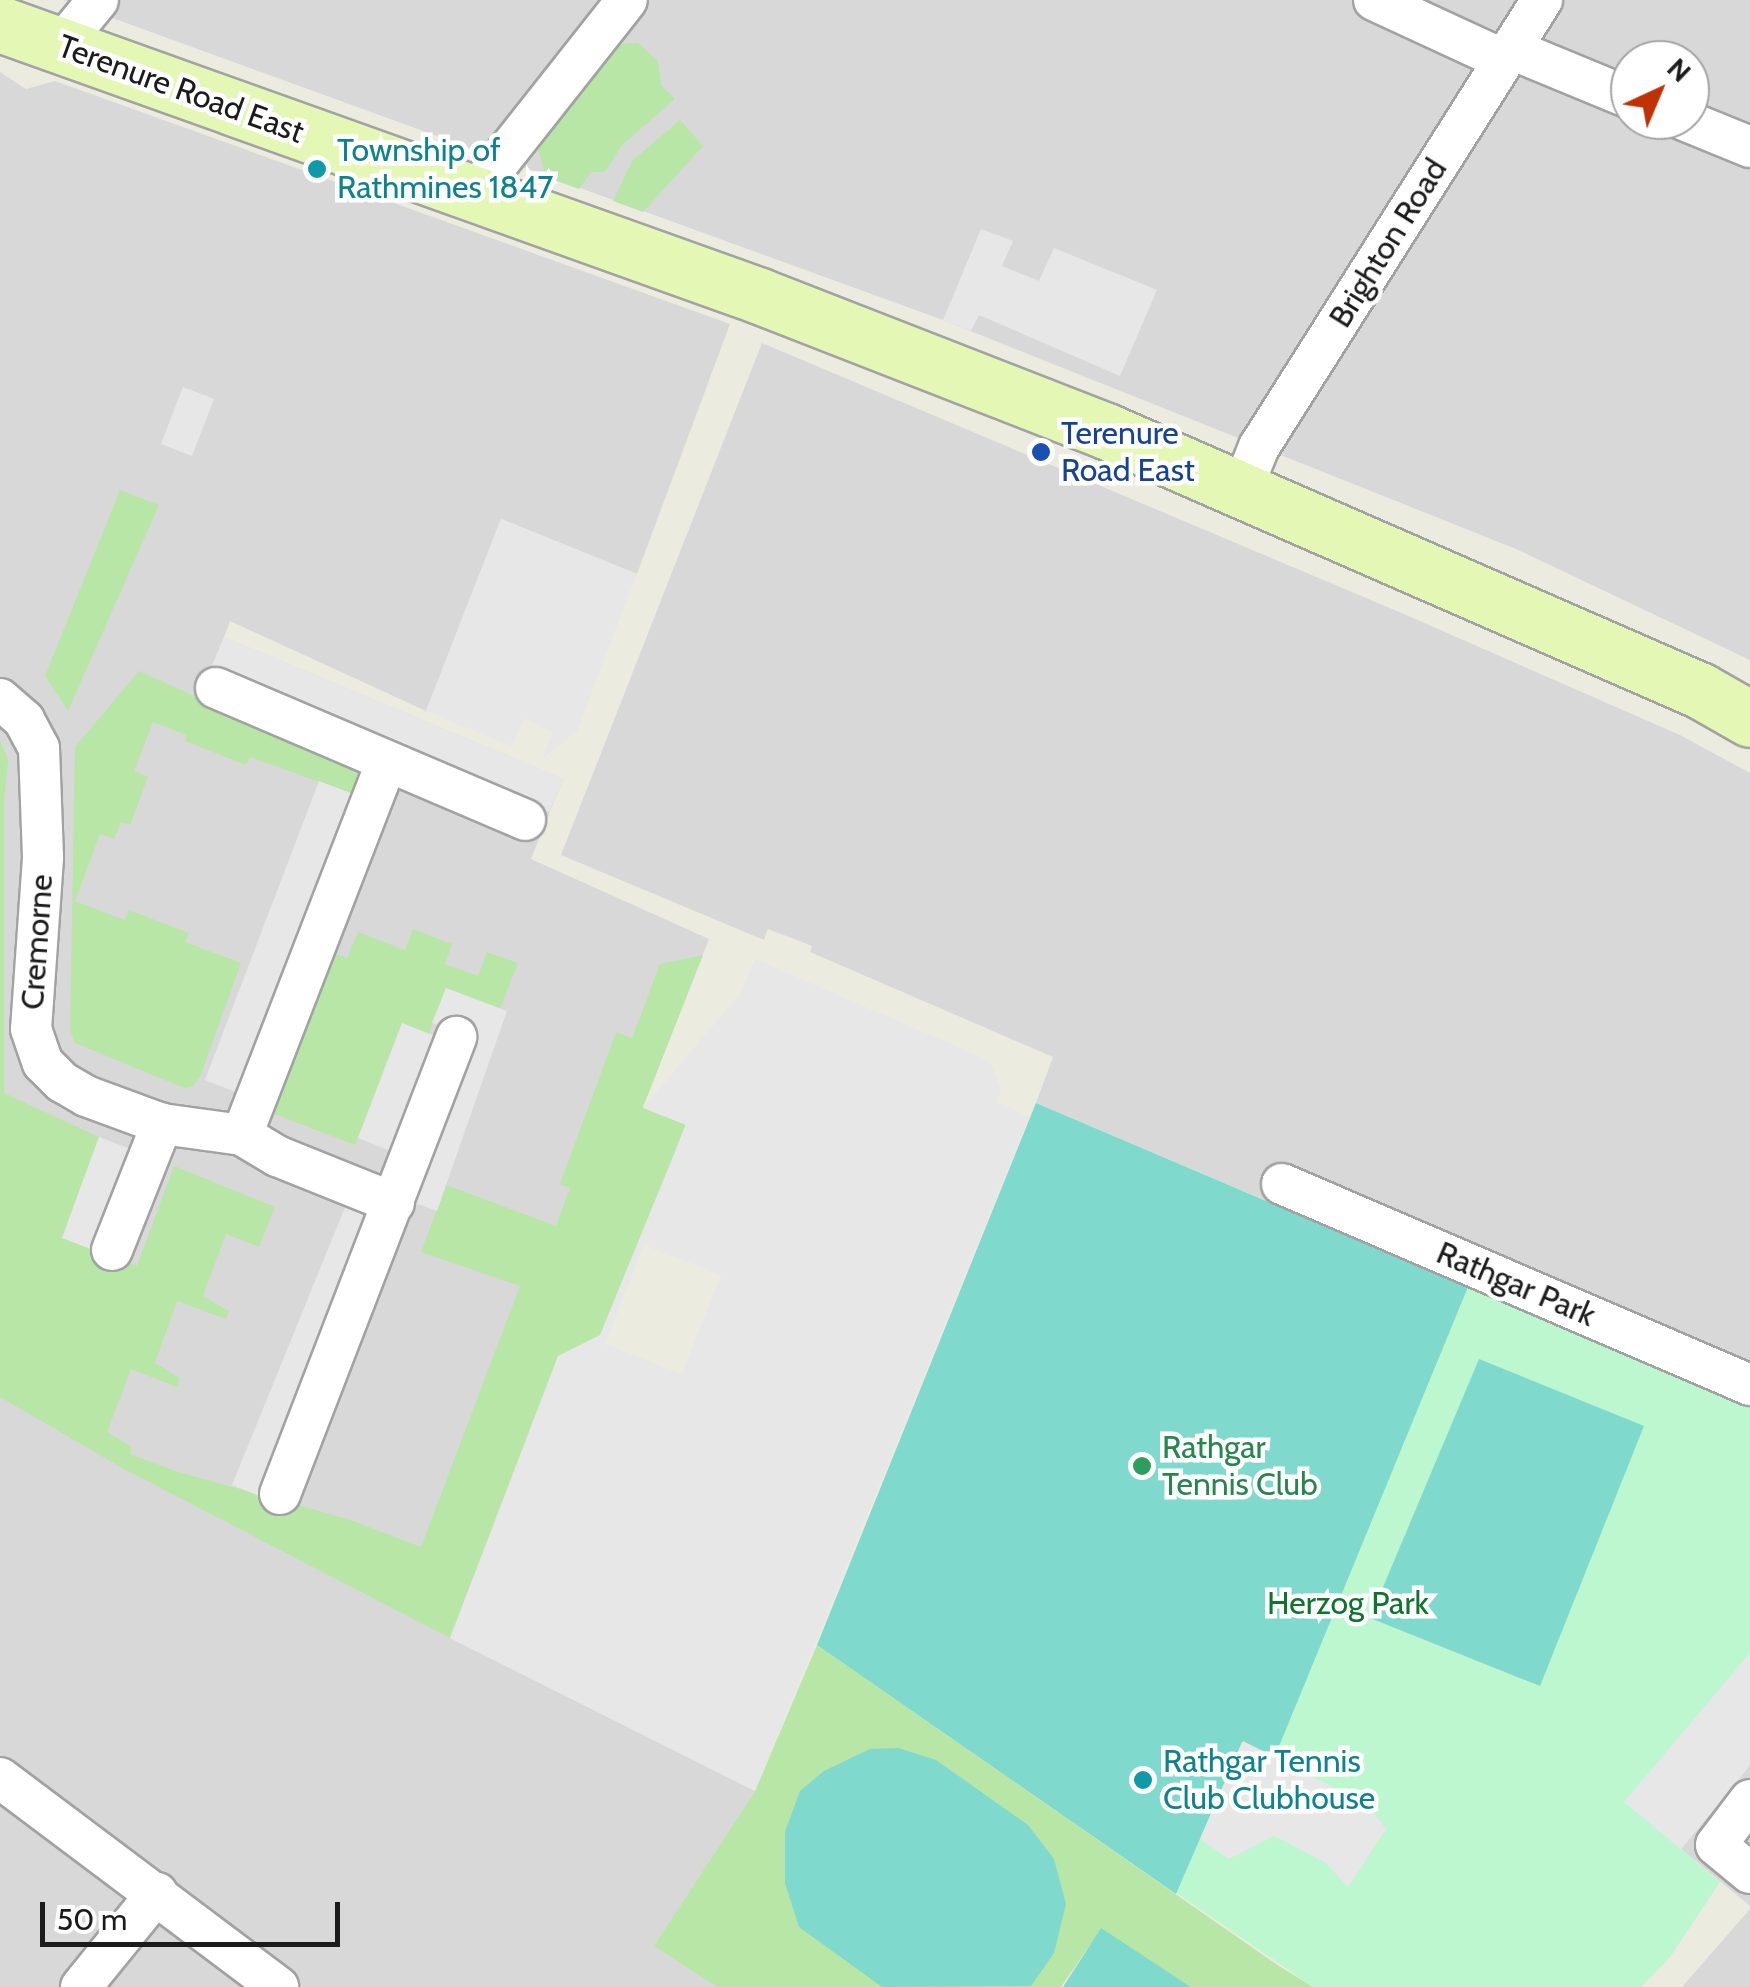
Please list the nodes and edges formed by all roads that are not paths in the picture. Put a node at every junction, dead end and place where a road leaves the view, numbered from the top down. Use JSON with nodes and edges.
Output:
{"nodes":[{"id":1,"x":98,"y":0,"type":"edge"},
{"id":2,"x":627,"y":0,"type":"edge"},
{"id":3,"x":1374,"y":0,"type":"edge"},
{"id":4,"x":1542,"y":0,"type":"edge"},
{"id":5,"x":1,"y":28,"type":"edge"},
{"id":6,"x":62,"y":45,"type":"junction"},
{"id":7,"x":1508,"y":55,"type":"junction"},
{"id":8,"x":1610,"y":91,"type":"edge"},
{"id":9,"x":1710,"y":131,"type":"edge"},
{"id":10,"x":1750,"y":147,"type":"edge"},
{"id":11,"x":472,"y":195,"type":"junction"},
{"id":12,"x":1241,"y":491,"type":"junction"},
{"id":13,"x":216,"y":688,"type":"dead end"},
{"id":14,"x":0,"y":699,"type":"edge"},
{"id":15,"x":1750,"y":718,"type":"edge"},
{"id":16,"x":387,"y":762,"type":"junction"},
{"id":17,"x":526,"y":820,"type":"dead end"},
{"id":18,"x":456,"y":1038,"type":"dead end"},
{"id":19,"x":162,"y":1124,"type":"junction"},
{"id":20,"x":242,"y":1135,"type":"junction"},
{"id":21,"x":1282,"y":1184,"type":"dead end"},
{"id":22,"x":394,"y":1203,"type":"junction"},
{"id":23,"x":112,"y":1250,"type":"dead end"},
{"id":24,"x":1750,"y":1384,"type":"edge"},
{"id":25,"x":280,"y":1494,"type":"dead end"},
{"id":26,"x":0,"y":1778,"type":"edge"},
{"id":27,"x":1750,"y":1800,"type":"edge"},
{"id":28,"x":1750,"y":1872,"type":"edge"},
{"id":29,"x":157,"y":1893,"type":"junction"},
{"id":30,"x":81,"y":1987,"type":"edge"},
{"id":31,"x":278,"y":1987,"type":"edge"}],
"edges":[{"from":1,"to":6,"type":"street"},
{"from":2,"to":11,"type":"street"},
{"from":3,"to":7,"type":"street"},
{"from":4,"to":7,"type":"street","name":"Brighton Road"},
{"from":5,"to":6,"type":"main road","name":"Terenure Road East"},
{"from":6,"to":11,"type":"main road","name":"Terenure Road East"},
{"from":7,"to":8,"type":"street"},
{"from":7,"to":12,"type":"street","name":"Brighton Road"},
{"from":9,"to":10,"type":"street"},
{"from":11,"to":12,"type":"main road","name":"Terenure Road East"},
{"from":12,"to":15,"type":"main road","name":"Terenure Road East"},
{"from":13,"to":16,"type":"street"},
{"from":14,"to":19,"type":"street","name":"Cremorne"},
{"from":16,"to":17,"type":"street"},
{"from":16,"to":20,"type":"street"},
{"from":18,"to":22,"type":"street"},
{"from":19,"to":20,"type":"street","name":"Cremorne"},
{"from":19,"to":23,"type":"street"},
{"from":20,"to":22,"type":"street","name":"Cremorne"},
{"from":21,"to":24,"type":"street","name":"Rathgar Park"},
{"from":22,"to":25,"type":"street"},
{"from":26,"to":29,"type":"street"},
{"from":27,"to":28,"type":"street"},
{"from":29,"to":30,"type":"street"},
{"from":29,"to":31,"type":"street"}]}
